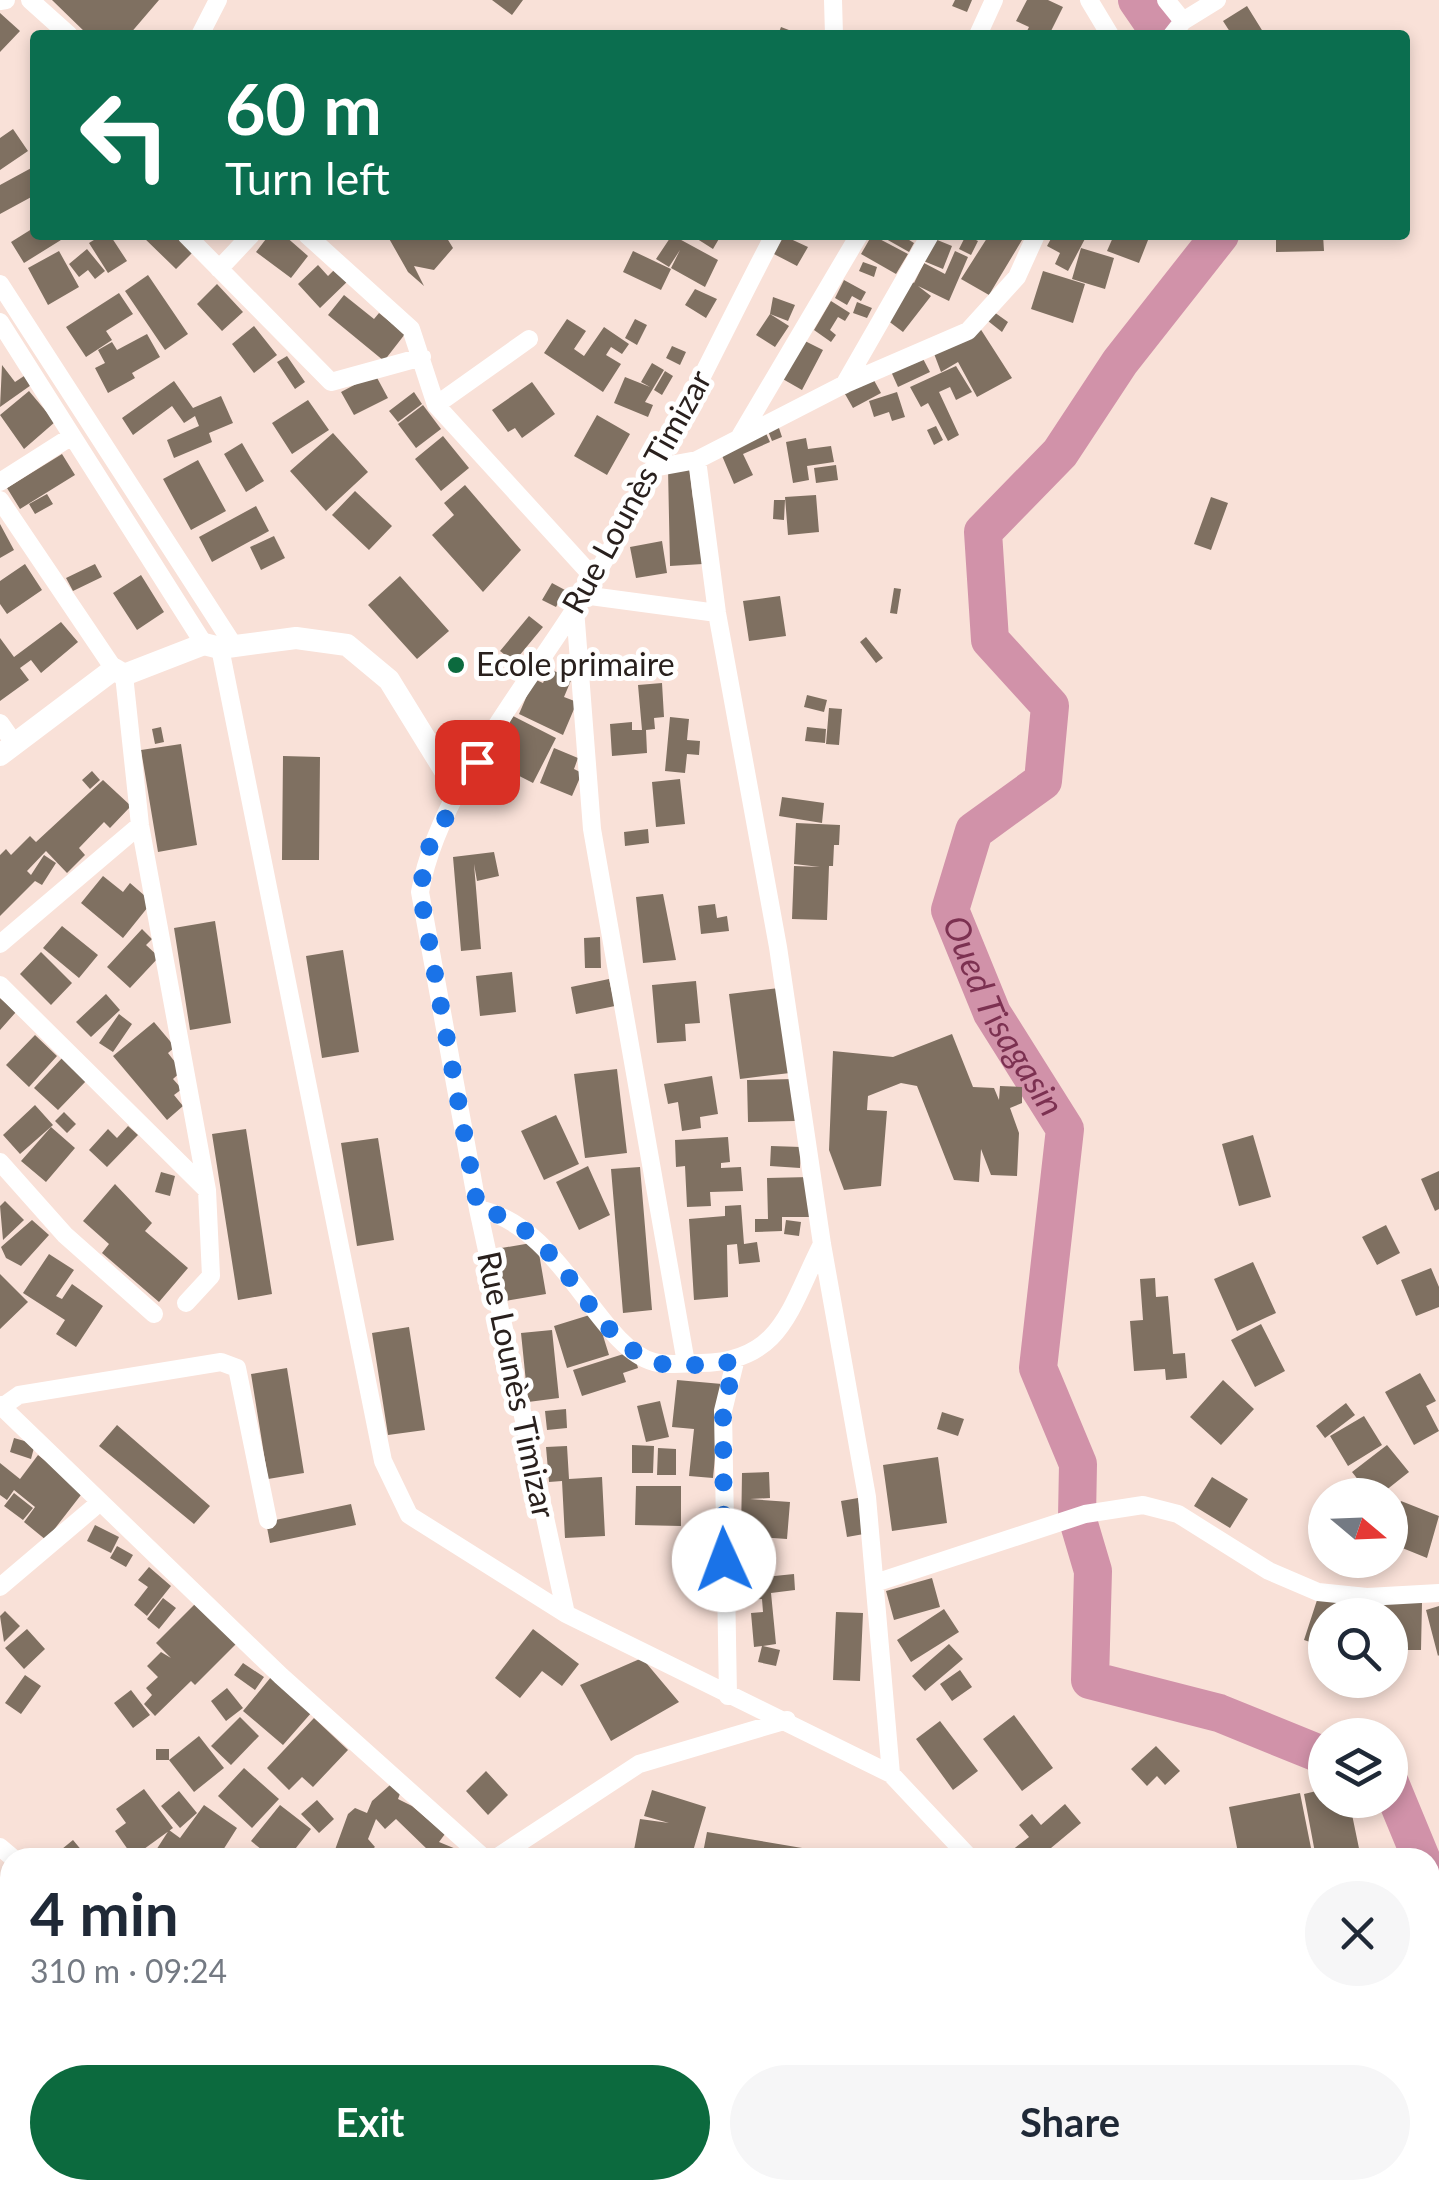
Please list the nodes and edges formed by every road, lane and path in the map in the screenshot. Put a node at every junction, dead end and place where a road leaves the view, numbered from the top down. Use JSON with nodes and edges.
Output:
{"nodes":[{"id":1,"x":30,"y":0,"type":"edge"},
{"id":2,"x":218,"y":0,"type":"edge"},
{"id":3,"x":833,"y":0,"type":"edge"},
{"id":4,"x":994,"y":0,"type":"edge"},
{"id":5,"x":1089,"y":0,"type":"edge"},
{"id":6,"x":1166,"y":0,"type":"edge"},
{"id":7,"x":1217,"y":0,"type":"edge"},
{"id":8,"x":1178,"y":28,"type":"edge"},
{"id":9,"x":63,"y":30,"type":"edge"},
{"id":10,"x":203,"y":30,"type":"edge"},
{"id":11,"x":834,"y":30,"type":"edge"},
{"id":12,"x":980,"y":30,"type":"edge"},
{"id":13,"x":1107,"y":30,"type":"edge"},
{"id":14,"x":191,"y":240,"type":"edge"},
{"id":15,"x":246,"y":240,"type":"edge"},
{"id":16,"x":313,"y":240,"type":"edge"},
{"id":17,"x":771,"y":240,"type":"edge"},
{"id":18,"x":856,"y":240,"type":"edge"},
{"id":19,"x":927,"y":240,"type":"edge"},
{"id":20,"x":1034,"y":240,"type":"edge"},
{"id":21,"x":219,"y":269,"type":"junction"},
{"id":22,"x":0,"y":284,"type":"edge"},
{"id":23,"x":0,"y":322,"type":"edge"},
{"id":24,"x":529,"y":339,"type":"dead end"},
{"id":25,"x":422,"y":356,"type":"junction"},
{"id":26,"x":843,"y":385,"type":"junction"},
{"id":27,"x":436,"y":405,"type":"junction"},
{"id":28,"x":72,"y":436,"type":"junction"},
{"id":29,"x":738,"y":439,"type":"junction"},
{"id":30,"x":697,"y":460,"type":"junction"},
{"id":31,"x":653,"y":468,"type":"junction"},
{"id":32,"x":0,"y":482,"type":"edge"},
{"id":33,"x":0,"y":500,"type":"edge"},
{"id":34,"x":594,"y":578,"type":"junction"},
{"id":35,"x":579,"y":602,"type":"junction"},
{"id":36,"x":717,"y":613,"type":"junction"},
{"id":37,"x":219,"y":646,"type":"junction"},
{"id":38,"x":119,"y":672,"type":"junction"},
{"id":39,"x":0,"y":723,"type":"edge"},
{"id":40,"x":7,"y":749,"type":"edge"},
{"id":41,"x":458,"y":792,"type":"junction"},
{"id":42,"x":140,"y":825,"type":"junction"},
{"id":43,"x":0,"y":944,"type":"edge"},
{"id":44,"x":0,"y":984,"type":"edge"},
{"id":45,"x":0,"y":1162,"type":"edge"},
{"id":46,"x":206,"y":1190,"type":"junction"},
{"id":47,"x":478,"y":1209,"type":"junction"},
{"id":48,"x":822,"y":1244,"type":"junction"},
{"id":49,"x":186,"y":1303,"type":"dead end"},
{"id":50,"x":154,"y":1314,"type":"dead end"},
{"id":51,"x":735,"y":1362,"type":"junction"},
{"id":52,"x":686,"y":1363,"type":"junction"},
{"id":53,"x":1,"y":1406,"type":"edge"},
{"id":54,"x":99,"y":1503,"type":"junction"},
{"id":55,"x":268,"y":1520,"type":"dead end"},
{"id":56,"x":878,"y":1582,"type":"junction"},
{"id":57,"x":0,"y":1587,"type":"edge"},
{"id":58,"x":1439,"y":1593,"type":"edge"},
{"id":59,"x":566,"y":1614,"type":"junction"},
{"id":60,"x":728,"y":1696,"type":"junction"},
{"id":61,"x":787,"y":1720,"type":"junction"},
{"id":62,"x":891,"y":1774,"type":"junction"},
{"id":63,"x":473,"y":1848,"type":"edge"},
{"id":64,"x":511,"y":1848,"type":"edge"},
{"id":65,"x":961,"y":1848,"type":"edge"}],
"edges":[{"from":1,"to":9,"type":"street"},
{"from":2,"to":10,"type":"street"},
{"from":3,"to":11,"type":"street"},
{"from":4,"to":12,"type":"street"},
{"from":5,"to":13,"type":"street"},
{"from":6,"to":8,"type":"street"},
{"from":7,"to":8,"type":"street"},
{"from":14,"to":21,"type":"street"},
{"from":15,"to":21,"type":"street"},
{"from":16,"to":25,"type":"street"},
{"from":17,"to":31,"type":"street","name":"Rue Lounès Timizar"},
{"from":18,"to":29,"type":"street"},
{"from":19,"to":26,"type":"street"},
{"from":20,"to":26,"type":"street"},
{"from":21,"to":25,"type":"street"},
{"from":22,"to":37,"type":"street"},
{"from":23,"to":28,"type":"street"},
{"from":24,"to":27,"type":"street"},
{"from":25,"to":27,"type":"street"},
{"from":26,"to":29,"type":"street"},
{"from":27,"to":34,"type":"street"},
{"from":28,"to":32,"type":"street"},
{"from":28,"to":37,"type":"street"},
{"from":29,"to":30,"type":"street"},
{"from":30,"to":31,"type":"street"},
{"from":30,"to":36,"type":"street"},
{"from":31,"to":34,"type":"street","name":"Rue Lounès Timizar"},
{"from":33,"to":38,"type":"street"},
{"from":34,"to":35,"type":"street","name":"Rue Lounès Timizar"},
{"from":35,"to":36,"type":"street"},
{"from":35,"to":41,"type":"street","name":"Rue Lounès Timizar"},
{"from":35,"to":52,"type":"street"},
{"from":36,"to":48,"type":"street"},
{"from":37,"to":38,"type":"street"},
{"from":37,"to":41,"type":"street"},
{"from":37,"to":59,"type":"street"},
{"from":38,"to":40,"type":"street"},
{"from":38,"to":42,"type":"street"},
{"from":39,"to":40,"type":"street"},
{"from":41,"to":47,"type":"street","name":"Rue Lounès Timizar"},
{"from":42,"to":43,"type":"street"},
{"from":42,"to":46,"type":"street"},
{"from":44,"to":46,"type":"street"},
{"from":45,"to":50,"type":"street"},
{"from":46,"to":49,"type":"street"},
{"from":47,"to":52,"type":"street"},
{"from":47,"to":59,"type":"street","name":"Rue Lounès Timizar"},
{"from":48,"to":51,"type":"street"},
{"from":48,"to":56,"type":"street"},
{"from":51,"to":52,"type":"street"},
{"from":51,"to":60,"type":"street"},
{"from":53,"to":54,"type":"street"},
{"from":53,"to":55,"type":"street"},
{"from":54,"to":57,"type":"street"},
{"from":54,"to":63,"type":"street"},
{"from":56,"to":58,"type":"street"},
{"from":56,"to":62,"type":"street"},
{"from":59,"to":60,"type":"street"},
{"from":60,"to":61,"type":"street"},
{"from":61,"to":62,"type":"street"},
{"from":61,"to":64,"type":"street"},
{"from":62,"to":65,"type":"street"}]}
